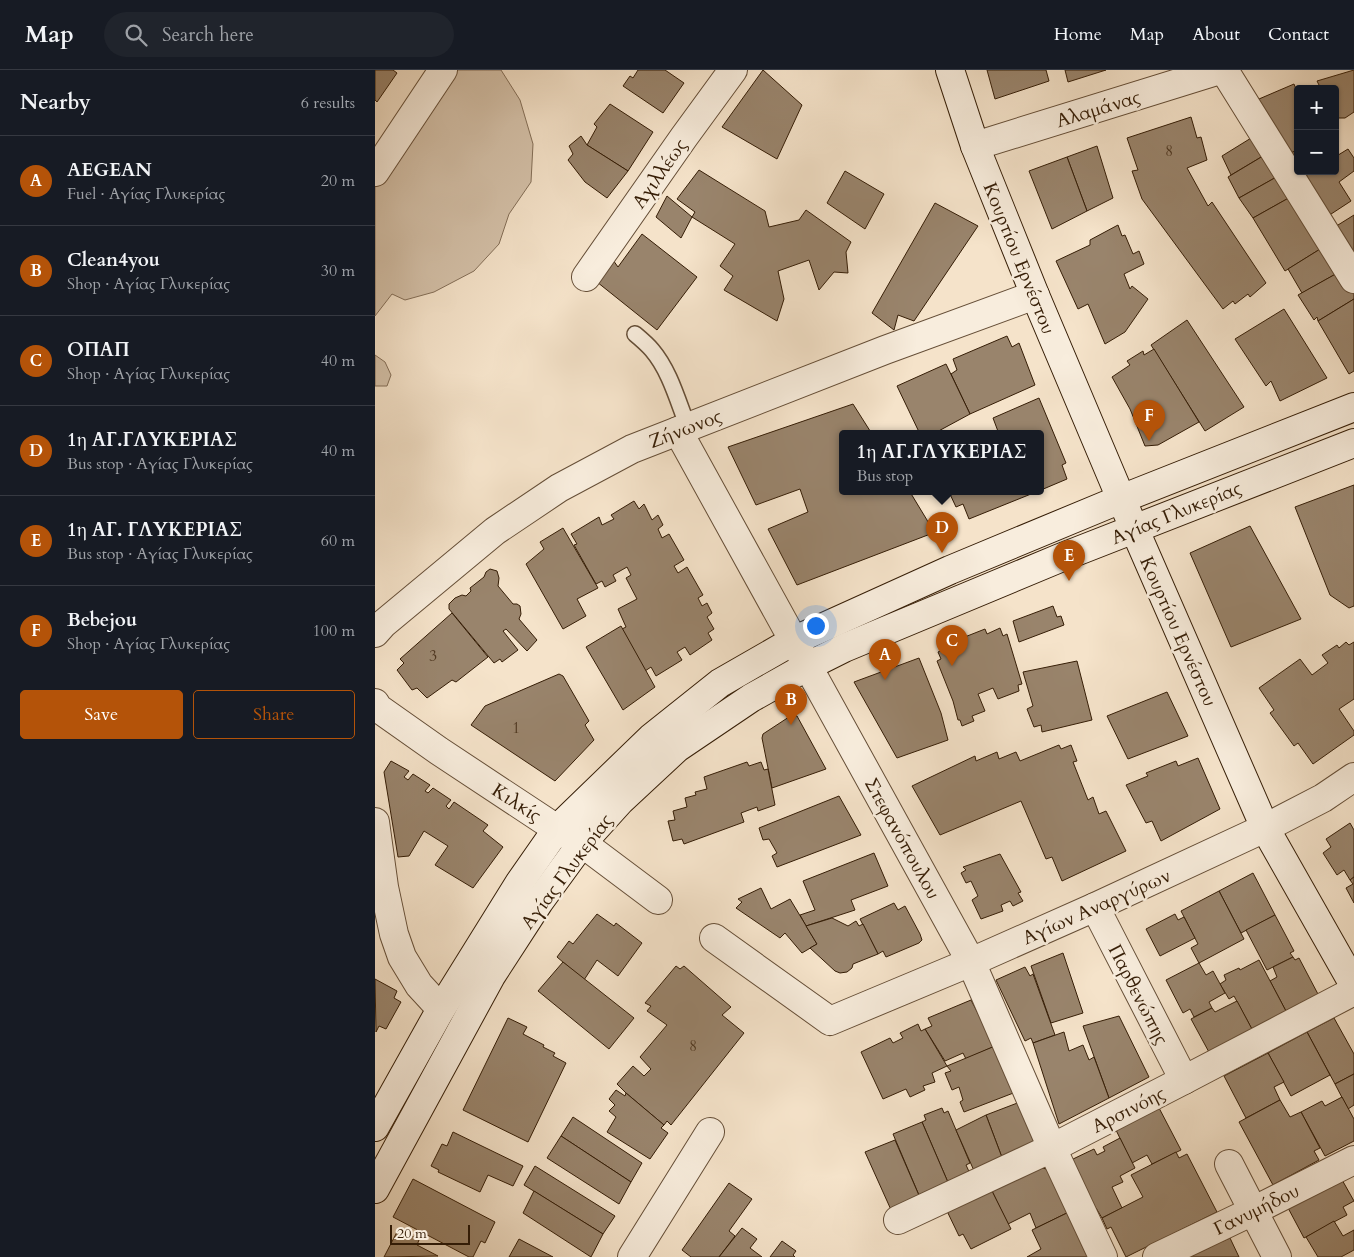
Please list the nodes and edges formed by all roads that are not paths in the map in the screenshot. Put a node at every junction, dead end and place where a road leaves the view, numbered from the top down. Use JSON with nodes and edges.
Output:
{"nodes":[{"id":1,"x":443,"y":70,"type":"edge"},
{"id":2,"x":733,"y":70,"type":"edge"},
{"id":3,"x":950,"y":70,"type":"edge"},
{"id":4,"x":1220,"y":70,"type":"edge"},
{"id":5,"x":1224,"y":70,"type":"edge"},
{"id":6,"x":975,"y":146,"type":"junction"},
{"id":7,"x":375,"y":172,"type":"edge"},
{"id":8,"x":586,"y":277,"type":"dead end"},
{"id":9,"x":1354,"y":279,"type":"edge"},
{"id":10,"x":1035,"y":295,"type":"junction"},
{"id":11,"x":635,"y":334,"type":"dead end"},
{"id":12,"x":1354,"y":407,"type":"edge"},
{"id":13,"x":683,"y":429,"type":"junction"},
{"id":14,"x":1354,"y":442,"type":"edge"},
{"id":15,"x":1121,"y":500,"type":"junction"},
{"id":16,"x":1134,"y":529,"type":"junction"},
{"id":17,"x":375,"y":633,"type":"edge"},
{"id":18,"x":793,"y":641,"type":"junction"},
{"id":19,"x":808,"y":666,"type":"junction"},
{"id":20,"x":375,"y":704,"type":"edge"},
{"id":21,"x":1354,"y":777,"type":"edge"},
{"id":22,"x":375,"y":822,"type":"edge"},
{"id":23,"x":1265,"y":828,"type":"junction"},
{"id":24,"x":557,"y":829,"type":"junction"},
{"id":25,"x":582,"y":843,"type":"junction"},
{"id":26,"x":658,"y":900,"type":"dead end"},
{"id":27,"x":1095,"y":908,"type":"junction"},
{"id":28,"x":714,"y":938,"type":"dead end"},
{"id":29,"x":971,"y":962,"type":"junction"},
{"id":30,"x":1354,"y":985,"type":"edge"},
{"id":31,"x":1354,"y":991,"type":"edge"},
{"id":32,"x":441,"y":1009,"type":"junction"},
{"id":33,"x":1184,"y":1080,"type":"junction"},
{"id":34,"x":375,"y":1127,"type":"edge"},
{"id":35,"x":710,"y":1132,"type":"dead end"},
{"id":36,"x":1052,"y":1148,"type":"junction"},
{"id":37,"x":1354,"y":1160,"type":"edge"},
{"id":38,"x":1229,"y":1164,"type":"dead end"},
{"id":39,"x":375,"y":1189,"type":"edge"},
{"id":40,"x":1253,"y":1211,"type":"junction"},
{"id":41,"x":898,"y":1220,"type":"dead end"},
{"id":42,"x":643,"y":1253,"type":"edge"},
{"id":43,"x":1103,"y":1257,"type":"edge"},
{"id":44,"x":1157,"y":1257,"type":"edge"},
{"id":45,"x":1277,"y":1257,"type":"edge"}],
"edges":[{"from":1,"to":7,"type":"street"},
{"from":2,"to":8,"type":"street","name":"Αχιλλέως"},
{"from":3,"to":6,"type":"street","name":"Κουρτίου Ερνέστου"},
{"from":4,"to":6,"type":"street","name":"Αλαμάνας"},
{"from":5,"to":9,"type":"street"},
{"from":6,"to":10,"type":"street","name":"Κουρτίου Ερνέστου"},
{"from":10,"to":13,"type":"street","name":"Ζήνωνος"},
{"from":10,"to":15,"type":"street","name":"Κουρτίου Ερνέστου"},
{"from":11,"to":13,"type":"lane","name":"Στεφανόπουλου"},
{"from":12,"to":15,"type":"street","name":"Αγίας Γλυκερίας"},
{"from":13,"to":17,"type":"street","name":"Ζήνωνος"},
{"from":13,"to":18,"type":"street","name":"Στεφανόπουλου"},
{"from":14,"to":16,"type":"street","name":"Αγίας Γλυκερίας"},
{"from":15,"to":16,"type":"street","name":"Κουρτίου Ερνέστου"},
{"from":15,"to":18,"type":"street","name":"Αγίας Γλυκερίας"},
{"from":16,"to":19,"type":"street","name":"Αγίας Γλυκερίας"},
{"from":16,"to":23,"type":"street","name":"Κουρτίου Ερνέστου"},
{"from":18,"to":19,"type":"street","name":"Στεφανόπουλου"},
{"from":18,"to":24,"type":"street","name":"Αγίας Γλυκερίας"},
{"from":19,"to":25,"type":"street","name":"Αγίας Γλυκερίας"},
{"from":19,"to":29,"type":"street","name":"Στεφανόπουλου"},
{"from":20,"to":24,"type":"street","name":"Κιλκίς"},
{"from":21,"to":23,"type":"street","name":"Αγίων Αναργύρων"},
{"from":22,"to":32,"type":"street"},
{"from":23,"to":27,"type":"street","name":"Αγίων Αναργύρων"},
{"from":23,"to":30,"type":"street","name":"Κουρτίου Ερνέστου"},
{"from":24,"to":25,"type":"street","name":"Κιλκίς"},
{"from":24,"to":32,"type":"street","name":"Αγίας Γλυκερίας"},
{"from":25,"to":26,"type":"street","name":"Κιλκίς"},
{"from":25,"to":39,"type":"street","name":"Αγίας Γλυκερίας"},
{"from":27,"to":29,"type":"street","name":"Αγίων Αναργύρων"},
{"from":27,"to":33,"type":"street","name":"Παρθενώπης"},
{"from":28,"to":29,"type":"street","name":"Αγίων Αναργύρων"},
{"from":29,"to":36,"type":"street","name":"Στεφανόπουλου"},
{"from":31,"to":33,"type":"street","name":"Αρσινόης"},
{"from":32,"to":34,"type":"street","name":"Αγίας Γλυκερίας"},
{"from":33,"to":36,"type":"street","name":"Αρσινόης"},
{"from":35,"to":42,"type":"street"},
{"from":36,"to":41,"type":"street","name":"Αρσινόης"},
{"from":36,"to":43,"type":"street","name":"Στεφανόπουλου"},
{"from":37,"to":40,"type":"street","name":"Γανυμήδου"},
{"from":38,"to":40,"type":"street"},
{"from":40,"to":44,"type":"street","name":"Γανυμήδου"},
{"from":40,"to":45,"type":"street"}]}
